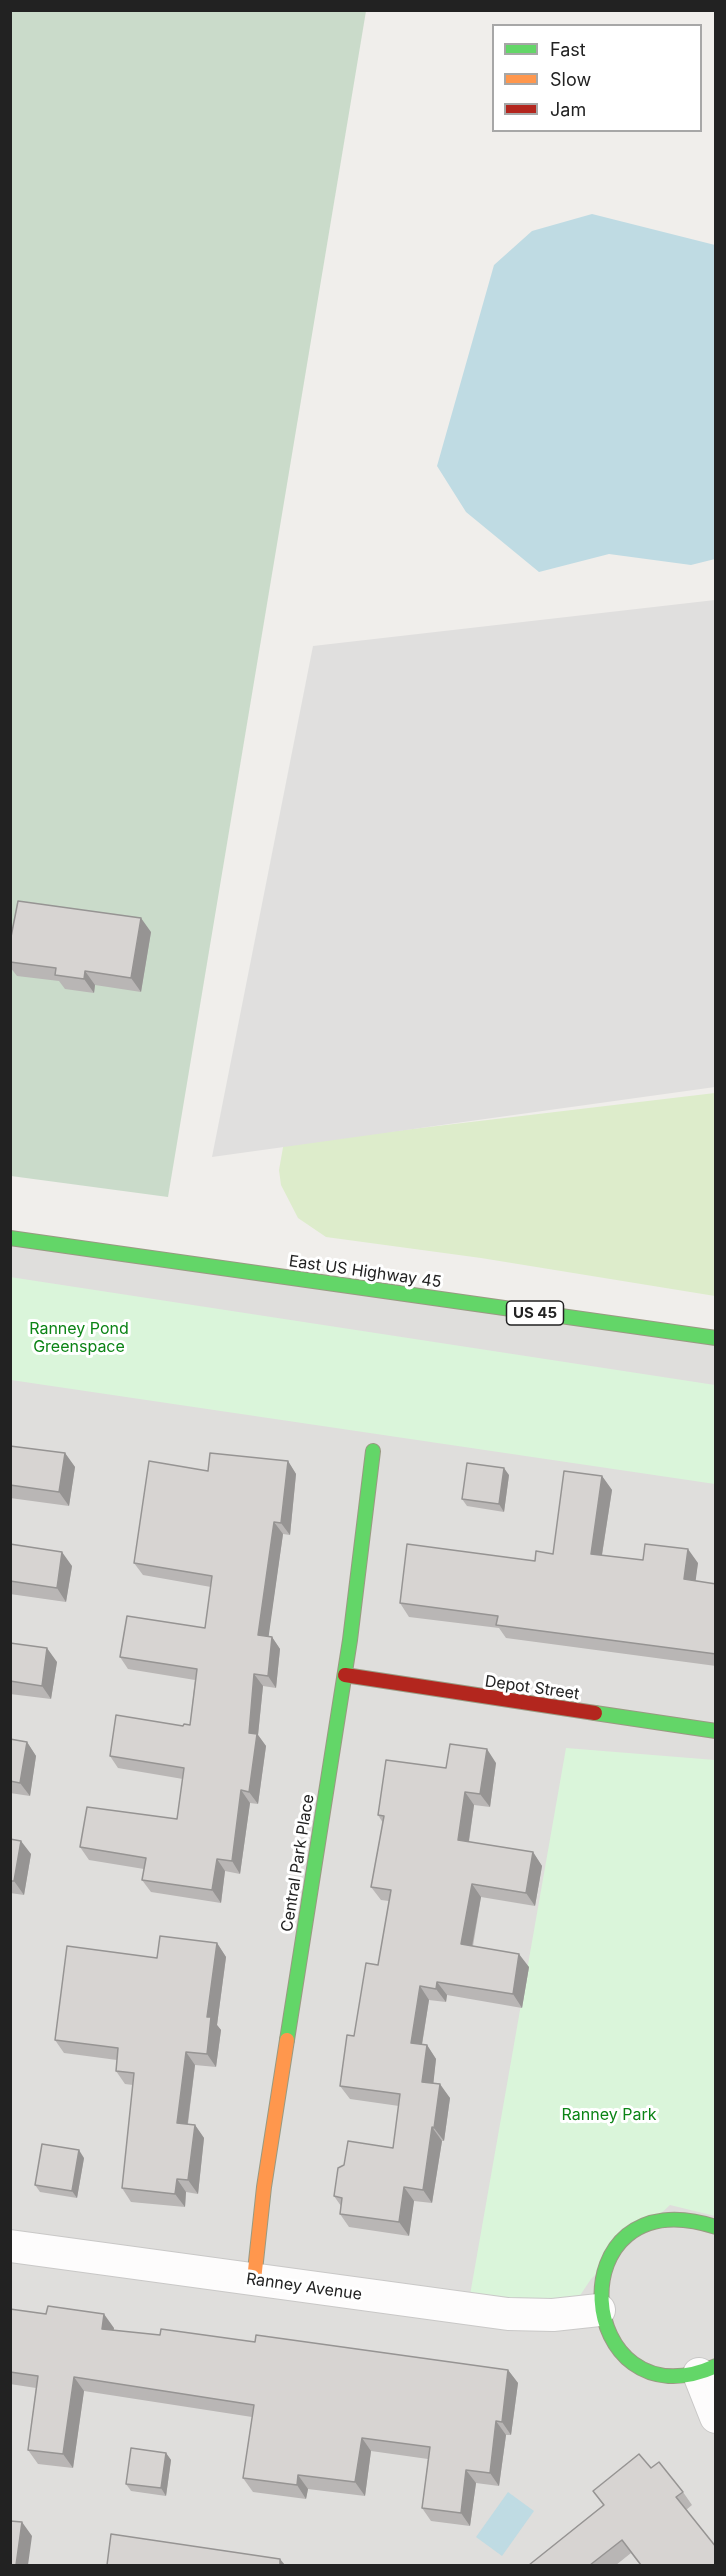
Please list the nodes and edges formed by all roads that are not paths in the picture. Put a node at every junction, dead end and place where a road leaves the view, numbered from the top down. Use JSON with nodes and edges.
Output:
{"nodes":[{"id":1,"x":10,"y":1238,"type":"edge"},
{"id":2,"x":716,"y":1338,"type":"edge"},
{"id":3,"x":373,"y":1451,"type":"dead end"},
{"id":4,"x":345,"y":1675,"type":"junction"},
{"id":5,"x":716,"y":1731,"type":"edge"},
{"id":6,"x":716,"y":2227,"type":"edge"},
{"id":7,"x":10,"y":2246,"type":"edge"},
{"id":8,"x":254,"y":2280,"type":"junction"},
{"id":9,"x":599,"y":2310,"type":"junction"},
{"id":10,"x":707,"y":2370,"type":"edge"},
{"id":11,"x":716,"y":2417,"type":"edge"}],
"edges":[{"from":1,"to":2,"type":"street","name":"East US Highway 45","number":"US 45"},
{"from":3,"to":4,"type":"street","name":"Central Park Place"},
{"from":4,"to":5,"type":"street","name":"Depot Street"},
{"from":4,"to":8,"type":"street","name":"Central Park Place"},
{"from":6,"to":9,"type":"street"},
{"from":7,"to":8,"type":"street","name":"Ranney Avenue"},
{"from":8,"to":9,"type":"street","name":"Ranney Avenue"},
{"from":9,"to":10,"type":"street"},
{"from":10,"to":11,"type":"street"}]}
